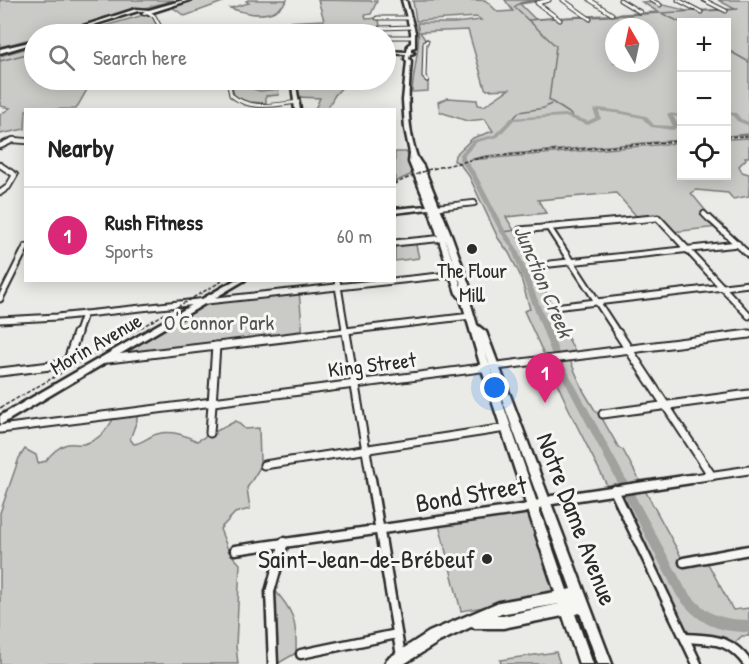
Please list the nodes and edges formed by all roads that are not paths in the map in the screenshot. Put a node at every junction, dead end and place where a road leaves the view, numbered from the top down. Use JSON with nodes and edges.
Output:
{"nodes":[{"id":1,"x":183,"y":0,"type":"edge"},
{"id":2,"x":188,"y":0,"type":"edge"},
{"id":3,"x":549,"y":0,"type":"edge"},
{"id":4,"x":563,"y":0,"type":"edge"},
{"id":5,"x":590,"y":0,"type":"edge"},
{"id":6,"x":620,"y":0,"type":"edge"},
{"id":7,"x":651,"y":0,"type":"edge"},
{"id":8,"x":678,"y":0,"type":"edge"},
{"id":9,"x":704,"y":0,"type":"edge"},
{"id":10,"x":406,"y":1,"type":"edge"},
{"id":11,"x":540,"y":1,"type":"edge"},
{"id":12,"x":660,"y":5,"type":"dead end"},
{"id":13,"x":726,"y":11,"type":"dead end"},
{"id":14,"x":143,"y":12,"type":"junction"},
{"id":15,"x":640,"y":12,"type":"dead end"},
{"id":16,"x":701,"y":12,"type":"dead end"},
{"id":17,"x":612,"y":14,"type":"dead end"},
{"id":18,"x":377,"y":18,"type":"dead end"},
{"id":19,"x":410,"y":18,"type":"junction"},
{"id":20,"x":154,"y":19,"type":"junction"},
{"id":21,"x":590,"y":19,"type":"dead end"},
{"id":22,"x":560,"y":20,"type":"dead end"},
{"id":23,"x":100,"y":24,"type":"edge"},
{"id":24,"x":158,"y":24,"type":"edge"},
{"id":25,"x":412,"y":27,"type":"junction"},
{"id":26,"x":396,"y":28,"type":"edge"},
{"id":27,"x":396,"y":38,"type":"edge"},
{"id":28,"x":413,"y":38,"type":"junction"},
{"id":29,"x":428,"y":41,"type":"dead end"},
{"id":30,"x":412,"y":44,"type":"joint"},
{"id":31,"x":24,"y":45,"type":"edge"},
{"id":32,"x":0,"y":51,"type":"edge"},
{"id":33,"x":396,"y":52,"type":"edge"},
{"id":34,"x":410,"y":53,"type":"junction"},
{"id":35,"x":425,"y":53,"type":"junction"},
{"id":36,"x":427,"y":80,"type":"dead end"},
{"id":37,"x":230,"y":90,"type":"edge"},
{"id":38,"x":295,"y":90,"type":"edge"},
{"id":39,"x":298,"y":102,"type":"junction"},
{"id":40,"x":298,"y":108,"type":"edge"},
{"id":41,"x":24,"y":141,"type":"edge"},
{"id":42,"x":0,"y":146,"type":"edge"},
{"id":43,"x":0,"y":165,"type":"edge"},
{"id":44,"x":1,"y":192,"type":"edge"},
{"id":45,"x":474,"y":203,"type":"dead end"},
{"id":46,"x":434,"y":207,"type":"junction"},
{"id":47,"x":396,"y":211,"type":"edge"},
{"id":48,"x":704,"y":214,"type":"dead end"},
{"id":49,"x":549,"y":228,"type":"junction"},
{"id":50,"x":520,"y":230,"type":"dead end"},
{"id":51,"x":445,"y":238,"type":"junction"},
{"id":52,"x":396,"y":243,"type":"edge"},
{"id":53,"x":738,"y":244,"type":"junction"},
{"id":54,"x":688,"y":250,"type":"junction"},
{"id":55,"x":24,"y":252,"type":"edge"},
{"id":56,"x":749,"y":255,"type":"edge"},
{"id":57,"x":572,"y":262,"type":"junction"},
{"id":58,"x":550,"y":264,"type":"dead end"},
{"id":59,"x":462,"y":274,"type":"junction"},
{"id":60,"x":453,"y":275,"type":"junction"},
{"id":61,"x":396,"y":279,"type":"edge"},
{"id":62,"x":239,"y":282,"type":"edge"},
{"id":63,"x":364,"y":282,"type":"edge"},
{"id":64,"x":338,"y":284,"type":"edge"},
{"id":65,"x":749,"y":284,"type":"edge"},
{"id":66,"x":723,"y":287,"type":"junction"},
{"id":67,"x":465,"y":298,"type":"junction"},
{"id":68,"x":0,"y":299,"type":"edge"},
{"id":69,"x":209,"y":300,"type":"junction"},
{"id":70,"x":598,"y":302,"type":"junction"},
{"id":71,"x":554,"y":307,"type":"dead end"},
{"id":72,"x":84,"y":314,"type":"junction"},
{"id":73,"x":471,"y":316,"type":"junction"},
{"id":74,"x":749,"y":316,"type":"edge"},
{"id":75,"x":0,"y":320,"type":"edge"},
{"id":76,"x":346,"y":331,"type":"junction"},
{"id":77,"x":749,"y":334,"type":"edge"},
{"id":78,"x":216,"y":346,"type":"junction"},
{"id":79,"x":629,"y":349,"type":"junction"},
{"id":80,"x":108,"y":359,"type":"junction"},
{"id":81,"x":489,"y":367,"type":"junction"},
{"id":82,"x":0,"y":372,"type":"edge"},
{"id":83,"x":355,"y":384,"type":"junction"},
{"id":84,"x":749,"y":394,"type":"edge"},
{"id":85,"x":213,"y":402,"type":"junction"},
{"id":86,"x":666,"y":406,"type":"junction"},
{"id":87,"x":603,"y":414,"type":"dead end"},
{"id":88,"x":0,"y":421,"type":"edge"},
{"id":89,"x":506,"y":428,"type":"junction"},
{"id":90,"x":0,"y":429,"type":"edge"},
{"id":91,"x":210,"y":433,"type":"dead end"},
{"id":92,"x":366,"y":449,"type":"junction"},
{"id":93,"x":264,"y":465,"type":"dead end"},
{"id":94,"x":749,"y":470,"type":"edge"},
{"id":95,"x":712,"y":476,"type":"junction"},
{"id":96,"x":615,"y":490,"type":"junction"},
{"id":97,"x":546,"y":502,"type":"junction"},
{"id":98,"x":533,"y":506,"type":"junction"},
{"id":99,"x":379,"y":530,"type":"junction"},
{"id":100,"x":284,"y":542,"type":"junction"},
{"id":101,"x":235,"y":550,"type":"dead end"},
{"id":102,"x":749,"y":550,"type":"edge"},
{"id":103,"x":684,"y":562,"type":"dead end"},
{"id":104,"x":582,"y":600,"type":"junction"},
{"id":105,"x":565,"y":603,"type":"junction"},
{"id":106,"x":397,"y":634,"type":"junction"},
{"id":107,"x":685,"y":638,"type":"junction"},
{"id":108,"x":301,"y":654,"type":"dead end"},
{"id":109,"x":396,"y":660,"type":"edge"},
{"id":110,"x":273,"y":664,"type":"edge"},
{"id":111,"x":586,"y":664,"type":"edge"},
{"id":112,"x":605,"y":664,"type":"edge"},
{"id":113,"x":697,"y":664,"type":"edge"},
{"id":114,"x":748,"y":664,"type":"edge"}],
"edges":[{"from":1,"to":14,"type":"highway"},
{"from":2,"to":14,"type":"highway"},
{"from":3,"to":11,"type":"street"},
{"from":4,"to":21,"type":"street"},
{"from":5,"to":17,"type":"street"},
{"from":6,"to":15,"type":"street"},
{"from":7,"to":12,"type":"street"},
{"from":8,"to":16,"type":"street"},
{"from":9,"to":13,"type":"street"},
{"from":10,"to":19,"type":"main road"},
{"from":11,"to":22,"type":"street"},
{"from":14,"to":20,"type":"street"},
{"from":14,"to":20,"type":"street"},
{"from":14,"to":23,"type":"highway"},
{"from":18,"to":19,"type":"street"},
{"from":19,"to":25,"type":"main road"},
{"from":20,"to":24,"type":"street"},
{"from":25,"to":26,"type":"street"},
{"from":25,"to":28,"type":"main road"},
{"from":27,"to":28,"type":"street"},
{"from":28,"to":30,"type":"main road"},
{"from":29,"to":35,"type":"street"},
{"from":30,"to":34,"type":"main road"},
{"from":31,"to":32,"type":"highway"},
{"from":33,"to":34,"type":"main road"},
{"from":34,"to":35,"type":"street"},
{"from":34,"to":46,"type":"main road","name":"Notre Dame Avenue"},
{"from":35,"to":36,"type":"street"},
{"from":37,"to":39,"type":"street"},
{"from":38,"to":39,"type":"main road"},
{"from":39,"to":40,"type":"main road"},
{"from":41,"to":42,"type":"street"},
{"from":43,"to":44,"type":"street"},
{"from":45,"to":46,"type":"street"},
{"from":46,"to":47,"type":"main road"},
{"from":46,"to":51,"type":"main road","name":"Notre Dame Avenue"},
{"from":48,"to":53,"type":"street"},
{"from":49,"to":50,"type":"street"},
{"from":49,"to":54,"type":"street"},
{"from":49,"to":57,"type":"street"},
{"from":51,"to":52,"type":"street"},
{"from":51,"to":59,"type":"main road","name":"Notre Dame Avenue"},
{"from":51,"to":60,"type":"main road","name":"Notre Dame Avenue"},
{"from":53,"to":54,"type":"street"},
{"from":53,"to":56,"type":"street"},
{"from":54,"to":57,"type":"street"},
{"from":54,"to":66,"type":"street"},
{"from":55,"to":68,"type":"street"},
{"from":57,"to":58,"type":"street"},
{"from":57,"to":70,"type":"street"},
{"from":59,"to":60,"type":"street"},
{"from":59,"to":67,"type":"main road","name":"Notre Dame Avenue"},
{"from":60,"to":61,"type":"street"},
{"from":60,"to":67,"type":"main road","name":"Notre Dame Avenue"},
{"from":62,"to":69,"type":"main road","name":"Morin Avenue"},
{"from":63,"to":64,"type":"street"},
{"from":64,"to":69,"type":"street"},
{"from":64,"to":76,"type":"street"},
{"from":65,"to":66,"type":"street"},
{"from":66,"to":70,"type":"street"},
{"from":66,"to":74,"type":"street"},
{"from":67,"to":73,"type":"main road","name":"Notre Dame Avenue"},
{"from":69,"to":72,"type":"street"},
{"from":69,"to":80,"type":"main road","name":"Morin Avenue"},
{"from":70,"to":71,"type":"street"},
{"from":70,"to":79,"type":"street"},
{"from":72,"to":75,"type":"street"},
{"from":72,"to":82,"type":"street"},
{"from":73,"to":76,"type":"street"},
{"from":73,"to":81,"type":"main road","name":"Notre Dame Avenue"},
{"from":76,"to":78,"type":"street"},
{"from":76,"to":83,"type":"street"},
{"from":77,"to":79,"type":"street","name":"King Street"},
{"from":78,"to":80,"type":"street"},
{"from":78,"to":85,"type":"street"},
{"from":79,"to":81,"type":"street","name":"King Street"},
{"from":79,"to":86,"type":"street"},
{"from":80,"to":88,"type":"main road","name":"Morin Avenue"},
{"from":81,"to":83,"type":"street","name":"King Street"},
{"from":81,"to":89,"type":"main road","name":"Notre Dame Avenue"},
{"from":81,"to":97,"type":"main road","name":"Notre Dame Avenue"},
{"from":83,"to":85,"type":"street","name":"King Street"},
{"from":83,"to":92,"type":"street"},
{"from":84,"to":86,"type":"street"},
{"from":85,"to":90,"type":"street","name":"King Street"},
{"from":85,"to":91,"type":"street"},
{"from":86,"to":87,"type":"street"},
{"from":86,"to":95,"type":"street"},
{"from":89,"to":92,"type":"street"},
{"from":89,"to":98,"type":"main road","name":"Notre Dame Avenue"},
{"from":92,"to":93,"type":"street"},
{"from":92,"to":99,"type":"street"},
{"from":94,"to":95,"type":"street","name":"Bond Street"},
{"from":95,"to":96,"type":"street","name":"Bond Street"},
{"from":96,"to":97,"type":"street","name":"Bond Street"},
{"from":96,"to":107,"type":"street"},
{"from":97,"to":98,"type":"street","name":"Bond Street"},
{"from":97,"to":104,"type":"main road","name":"Notre Dame Avenue"},
{"from":98,"to":99,"type":"street","name":"Bond Street"},
{"from":98,"to":105,"type":"main road","name":"Notre Dame Avenue"},
{"from":99,"to":100,"type":"street","name":"Bond Street"},
{"from":99,"to":106,"type":"street"},
{"from":100,"to":101,"type":"street","name":"Bond Street"},
{"from":100,"to":110,"type":"street"},
{"from":102,"to":103,"type":"street"},
{"from":104,"to":105,"type":"main road"},
{"from":104,"to":112,"type":"main road","name":"Notre Dame Avenue"},
{"from":105,"to":109,"type":"main road"},
{"from":105,"to":111,"type":"main road","name":"Notre Dame Avenue"},
{"from":106,"to":108,"type":"street"},
{"from":106,"to":109,"type":"street"},
{"from":107,"to":113,"type":"street"},
{"from":107,"to":114,"type":"street"}]}
